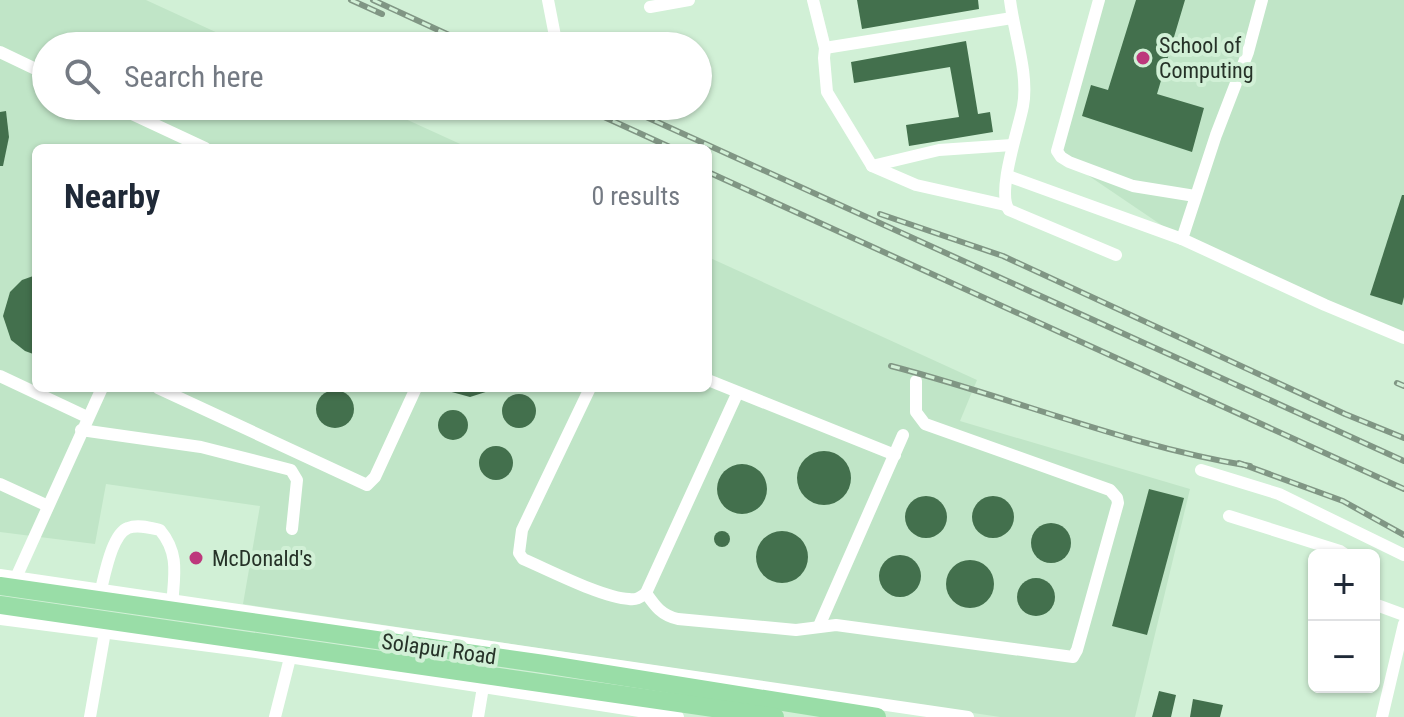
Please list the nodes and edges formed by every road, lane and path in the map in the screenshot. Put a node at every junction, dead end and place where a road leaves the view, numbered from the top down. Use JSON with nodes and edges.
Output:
{"nodes":[{"id":1,"x":548,"y":0,"type":"edge"},
{"id":2,"x":689,"y":0,"type":"edge"},
{"id":3,"x":813,"y":0,"type":"edge"},
{"id":4,"x":1010,"y":0,"type":"edge"},
{"id":5,"x":1099,"y":0,"type":"edge"},
{"id":6,"x":1262,"y":0,"type":"edge"},
{"id":7,"x":650,"y":7,"type":"dead end"},
{"id":8,"x":1012,"y":18,"type":"junction"},
{"id":9,"x":554,"y":32,"type":"edge"},
{"id":10,"x":825,"y":48,"type":"junction"},
{"id":11,"x":0,"y":52,"type":"edge"},
{"id":12,"x":32,"y":67,"type":"edge"},
{"id":13,"x":145,"y":120,"type":"edge"},
{"id":14,"x":196,"y":144,"type":"edge"},
{"id":15,"x":1012,"y":145,"type":"junction"},
{"id":16,"x":872,"y":166,"type":"junction"},
{"id":17,"x":1008,"y":176,"type":"junction"},
{"id":18,"x":1195,"y":196,"type":"junction"},
{"id":19,"x":1005,"y":205,"type":"junction"},
{"id":20,"x":1182,"y":239,"type":"junction"},
{"id":21,"x":1116,"y":255,"type":"dead end"},
{"id":22,"x":1404,"y":338,"type":"edge"},
{"id":23,"x":0,"y":376,"type":"edge"},
{"id":24,"x":916,"y":381,"type":"dead end"},
{"id":25,"x":712,"y":382,"type":"edge"},
{"id":26,"x":32,"y":391,"type":"edge"},
{"id":27,"x":34,"y":392,"type":"edge"},
{"id":28,"x":100,"y":392,"type":"edge"},
{"id":29,"x":167,"y":392,"type":"edge"},
{"id":30,"x":414,"y":392,"type":"edge"},
{"id":31,"x":588,"y":392,"type":"edge"},
{"id":32,"x":737,"y":394,"type":"junction"},
{"id":33,"x":87,"y":417,"type":"junction"},
{"id":34,"x":81,"y":430,"type":"junction"},
{"id":35,"x":903,"y":435,"type":"dead end"},
{"id":36,"x":895,"y":455,"type":"junction"},
{"id":37,"x":1201,"y":470,"type":"dead end"},
{"id":38,"x":0,"y":484,"type":"edge"},
{"id":39,"x":48,"y":506,"type":"junction"},
{"id":40,"x":1229,"y":516,"type":"dead end"},
{"id":41,"x":292,"y":529,"type":"dead end"},
{"id":42,"x":1334,"y":549,"type":"edge"},
{"id":43,"x":1404,"y":555,"type":"edge"},
{"id":44,"x":7,"y":582,"type":"edge"},
{"id":45,"x":646,"y":593,"type":"junction"},
{"id":46,"x":100,"y":595,"type":"junction"},
{"id":47,"x":172,"y":605,"type":"junction"},
{"id":48,"x":1380,"y":606,"type":"edge"},
{"id":49,"x":3,"y":610,"type":"edge"},
{"id":50,"x":1404,"y":615,"type":"edge"},
{"id":51,"x":1404,"y":624,"type":"edge"},
{"id":52,"x":819,"y":626,"type":"junction"},
{"id":53,"x":106,"y":627,"type":"junction"},
{"id":54,"x":292,"y":653,"type":"junction"},
{"id":55,"x":542,"y":674,"type":"junction"},
{"id":56,"x":483,"y":687,"type":"junction"},
{"id":57,"x":766,"y":716,"type":"edge"},
{"id":58,"x":90,"y":717,"type":"edge"},
{"id":59,"x":275,"y":717,"type":"edge"},
{"id":60,"x":478,"y":717,"type":"edge"},
{"id":61,"x":678,"y":717,"type":"edge"},
{"id":62,"x":877,"y":717,"type":"edge"},
{"id":63,"x":968,"y":717,"type":"edge"},
{"id":64,"x":1382,"y":717,"type":"edge"}],
"edges":[{"from":1,"to":9,"type":"street"},
{"from":2,"to":7,"type":"street"},
{"from":3,"to":10,"type":"street"},
{"from":4,"to":8,"type":"street"},
{"from":5,"to":18,"type":"street"},
{"from":6,"to":18,"type":"street"},
{"from":8,"to":10,"type":"street"},
{"from":8,"to":15,"type":"street"},
{"from":10,"to":16,"type":"street"},
{"from":11,"to":12,"type":"street"},
{"from":13,"to":14,"type":"street"},
{"from":15,"to":16,"type":"street"},
{"from":15,"to":17,"type":"street"},
{"from":16,"to":19,"type":"street"},
{"from":17,"to":19,"type":"street"},
{"from":17,"to":20,"type":"street"},
{"from":18,"to":20,"type":"street"},
{"from":19,"to":21,"type":"street"},
{"from":20,"to":22,"type":"street"},
{"from":23,"to":26,"type":"street"},
{"from":24,"to":52,"type":"street"},
{"from":25,"to":32,"type":"street"},
{"from":27,"to":33,"type":"street"},
{"from":28,"to":33,"type":"street"},
{"from":29,"to":30,"type":"street"},
{"from":31,"to":45,"type":"street"},
{"from":32,"to":36,"type":"street"},
{"from":32,"to":45,"type":"street"},
{"from":33,"to":34,"type":"street"},
{"from":34,"to":39,"type":"street"},
{"from":34,"to":41,"type":"street"},
{"from":35,"to":36,"type":"street"},
{"from":36,"to":52,"type":"street"},
{"from":37,"to":43,"type":"street"},
{"from":38,"to":39,"type":"street"},
{"from":39,"to":44,"type":"street"},
{"from":40,"to":42,"type":"street"},
{"from":44,"to":46,"type":"highway","name":"Solapur Road"},
{"from":44,"to":49,"type":"street"},
{"from":45,"to":52,"type":"street"},
{"from":46,"to":47,"type":"highway","name":"Solapur Road"},
{"from":46,"to":47,"type":"street"},
{"from":47,"to":55,"type":"highway","name":"Solapur Road"},
{"from":47,"to":63,"type":"street"},
{"from":48,"to":50,"type":"street"},
{"from":49,"to":53,"type":"highway","name":"Solapur Road"},
{"from":51,"to":64,"type":"street"},
{"from":53,"to":54,"type":"highway","name":"Solapur Road"},
{"from":53,"to":58,"type":"street"},
{"from":54,"to":55,"type":"highway","name":"Solapur Road"},
{"from":54,"to":56,"type":"street"},
{"from":54,"to":59,"type":"street"},
{"from":55,"to":57,"type":"highway","name":"Solapur Road"},
{"from":55,"to":62,"type":"highway","name":"Solapur Road"},
{"from":56,"to":60,"type":"street"},
{"from":56,"to":61,"type":"street"}]}
